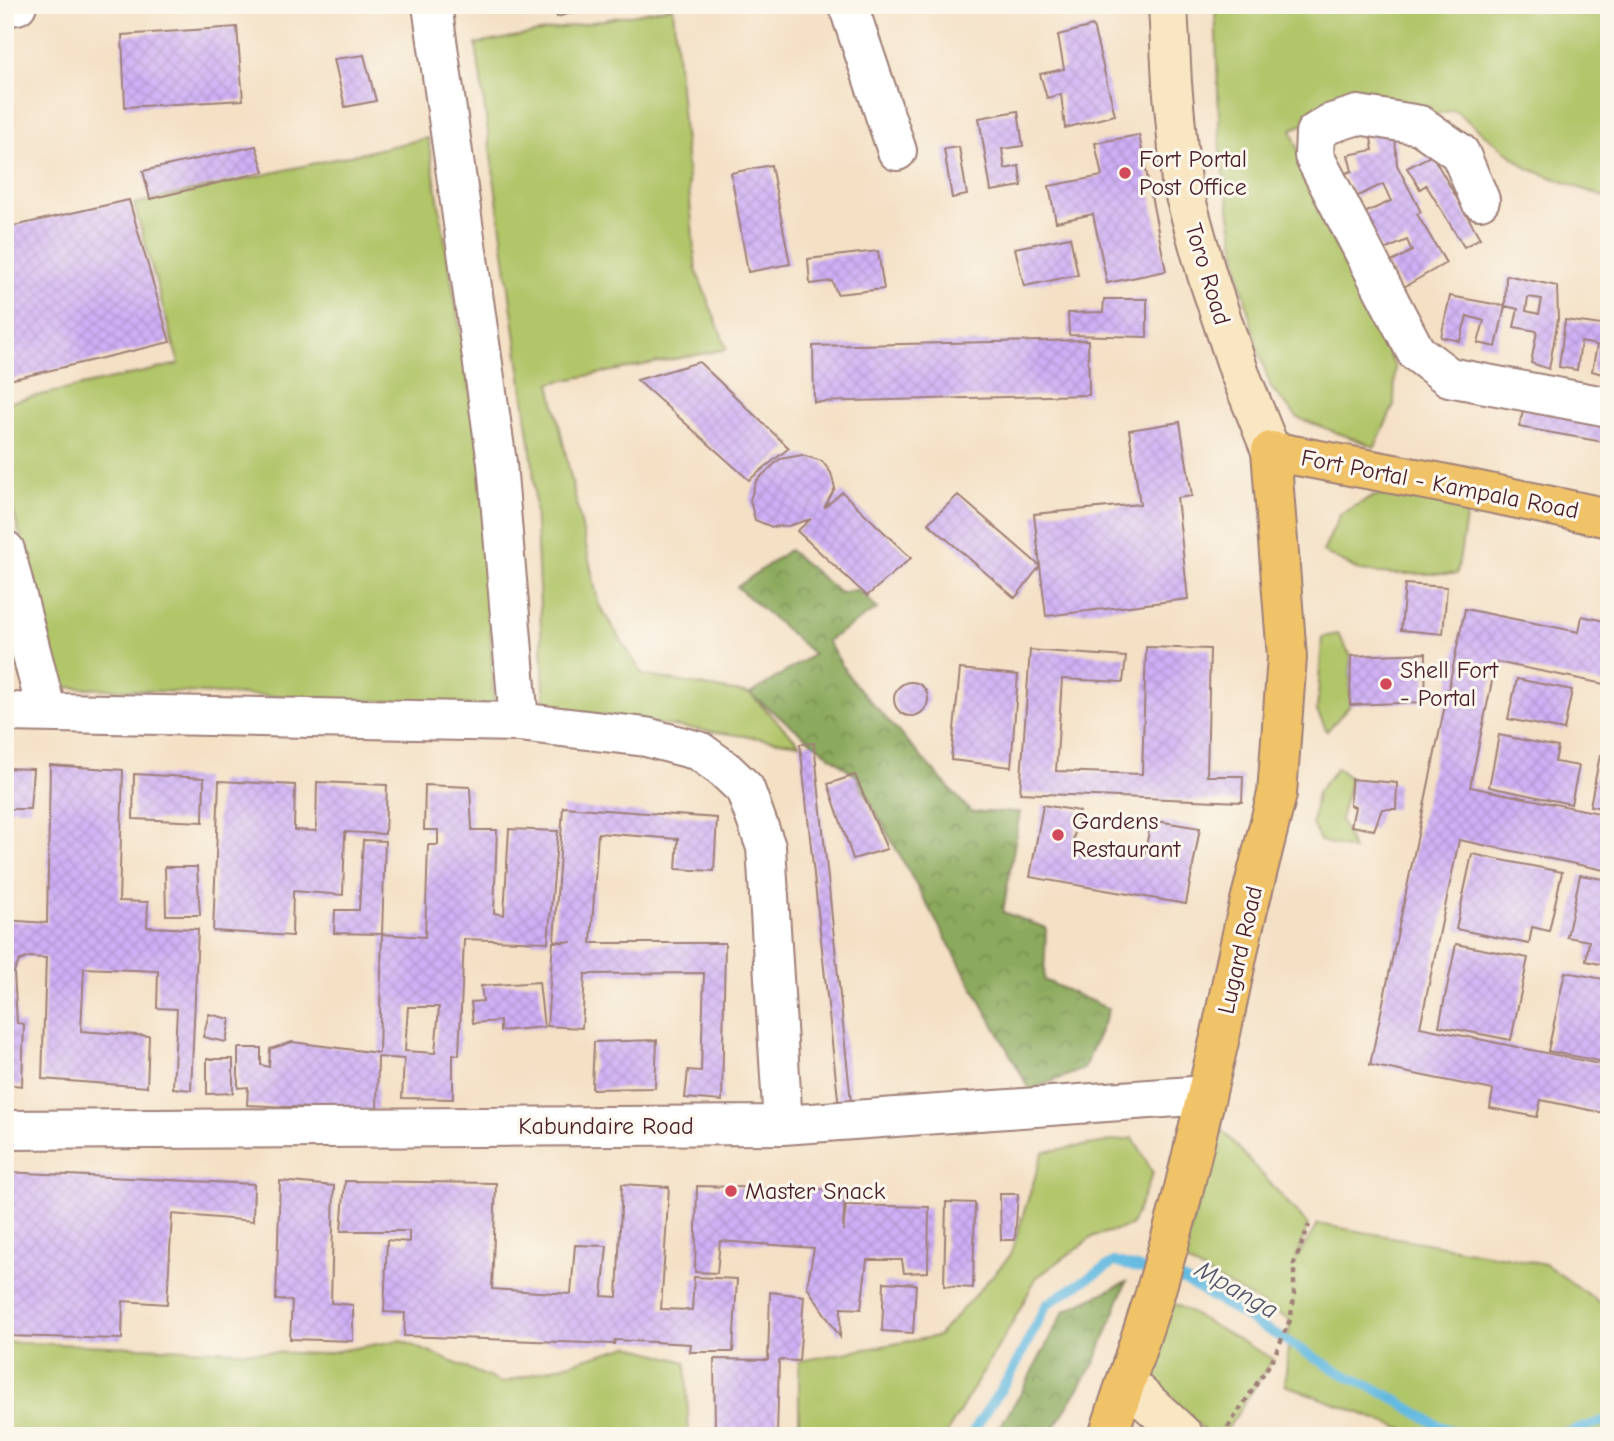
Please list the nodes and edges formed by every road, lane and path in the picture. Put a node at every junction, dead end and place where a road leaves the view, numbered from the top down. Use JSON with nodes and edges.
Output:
{"nodes":[{"id":1,"x":17,"y":5,"type":"edge"},
{"id":2,"x":432,"y":5,"type":"edge"},
{"id":3,"x":848,"y":5,"type":"edge"},
{"id":4,"x":1168,"y":5,"type":"edge"},
{"id":5,"x":5,"y":7,"type":"edge"},
{"id":6,"x":897,"y":151,"type":"dead end"},
{"id":7,"x":1480,"y":200,"type":"dead end"},
{"id":8,"x":1609,"y":407,"type":"edge"},
{"id":9,"x":1271,"y":451,"type":"junction"},
{"id":10,"x":1609,"y":518,"type":"edge"},
{"id":11,"x":5,"y":550,"type":"edge"},
{"id":12,"x":5,"y":712,"type":"edge"},
{"id":13,"x":47,"y":713,"type":"junction"},
{"id":14,"x":519,"y":723,"type":"junction"},
{"id":15,"x":1206,"y":1095,"type":"junction"},
{"id":16,"x":783,"y":1125,"type":"junction"},
{"id":17,"x":5,"y":1130,"type":"edge"},
{"id":18,"x":1309,"y":1225,"type":"dead end"},
{"id":19,"x":1126,"y":1382,"type":"junction"},
{"id":20,"x":1108,"y":1436,"type":"edge"},
{"id":21,"x":1184,"y":1436,"type":"edge"},
{"id":22,"x":1222,"y":1436,"type":"edge"}],
"edges":[{"from":1,"to":5,"type":"street"},
{"from":2,"to":14,"type":"street"},
{"from":3,"to":6,"type":"street"},
{"from":4,"to":9,"type":"main road","name":"Toro Road"},
{"from":7,"to":8,"type":"street"},
{"from":9,"to":10,"type":"highway","name":"Fort Portal - Kampala Road"},
{"from":9,"to":15,"type":"highway","name":"Lugard Road"},
{"from":11,"to":13,"type":"street"},
{"from":12,"to":13,"type":"street"},
{"from":13,"to":14,"type":"street"},
{"from":14,"to":16,"type":"street"},
{"from":15,"to":16,"type":"street","name":"Kabundaire Road"},
{"from":15,"to":19,"type":"highway","name":"Lugard Road"},
{"from":16,"to":17,"type":"street","name":"Kabundaire Road"},
{"from":18,"to":22,"type":"path"},
{"from":19,"to":20,"type":"highway","name":"Lugard Road"},
{"from":19,"to":21,"type":"main road"}]}
